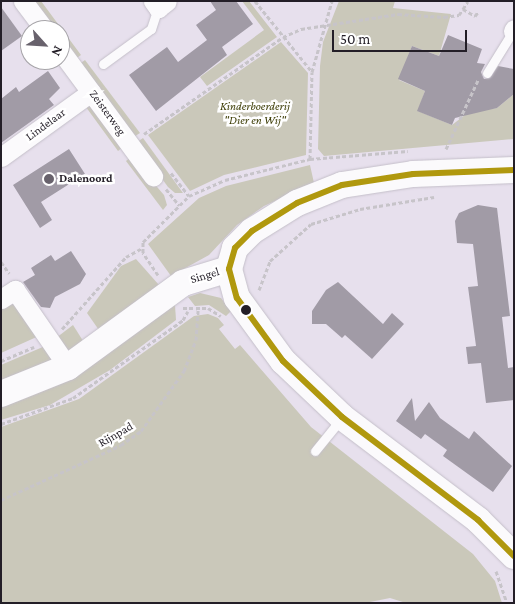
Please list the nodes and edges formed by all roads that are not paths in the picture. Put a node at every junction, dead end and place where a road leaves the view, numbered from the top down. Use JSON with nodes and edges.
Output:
{"nodes":[{"id":1,"x":23,"y":1,"type":"edge"},
{"id":2,"x":158,"y":4,"type":"edge"},
{"id":3,"x":37,"y":20,"type":"edge"},
{"id":4,"x":513,"y":30,"type":"edge"},
{"id":5,"x":70,"y":64,"type":"edge"},
{"id":6,"x":103,"y":64,"type":"dead end"},
{"id":7,"x":486,"y":73,"type":"road end"},
{"id":8,"x":91,"y":92,"type":"junction"},
{"id":9,"x":3,"y":156,"type":"edge"},
{"id":10,"x":514,"y":170,"type":"edge"},
{"id":11,"x":153,"y":176,"type":"dead end"},
{"id":12,"x":229,"y":269,"type":"junction"},
{"id":13,"x":1,"y":299,"type":"edge"},
{"id":14,"x":68,"y":367,"type":"junction"},
{"id":15,"x":1,"y":394,"type":"edge"},
{"id":16,"x":342,"y":417,"type":"junction"},
{"id":17,"x":315,"y":451,"type":"dead end"},
{"id":18,"x":514,"y":556,"type":"edge"}],
"edges":[{"from":1,"to":3,"type":"street"},
{"from":2,"to":6,"type":"lane"},
{"from":4,"to":7,"type":"lane"},
{"from":5,"to":8,"type":"street","name":"Zeisterweg"},
{"from":8,"to":9,"type":"street","name":"Lindelaar"},
{"from":8,"to":11,"type":"street","name":"Zeisterweg"},
{"from":10,"to":12,"type":"street","name":"Singel"},
{"from":12,"to":14,"type":"street","name":"Singel"},
{"from":12,"to":16,"type":"street"},
{"from":13,"to":14,"type":"street"},
{"from":14,"to":15,"type":"street","name":"Singel"},
{"from":16,"to":17,"type":"lane"},
{"from":16,"to":18,"type":"street"}]}
